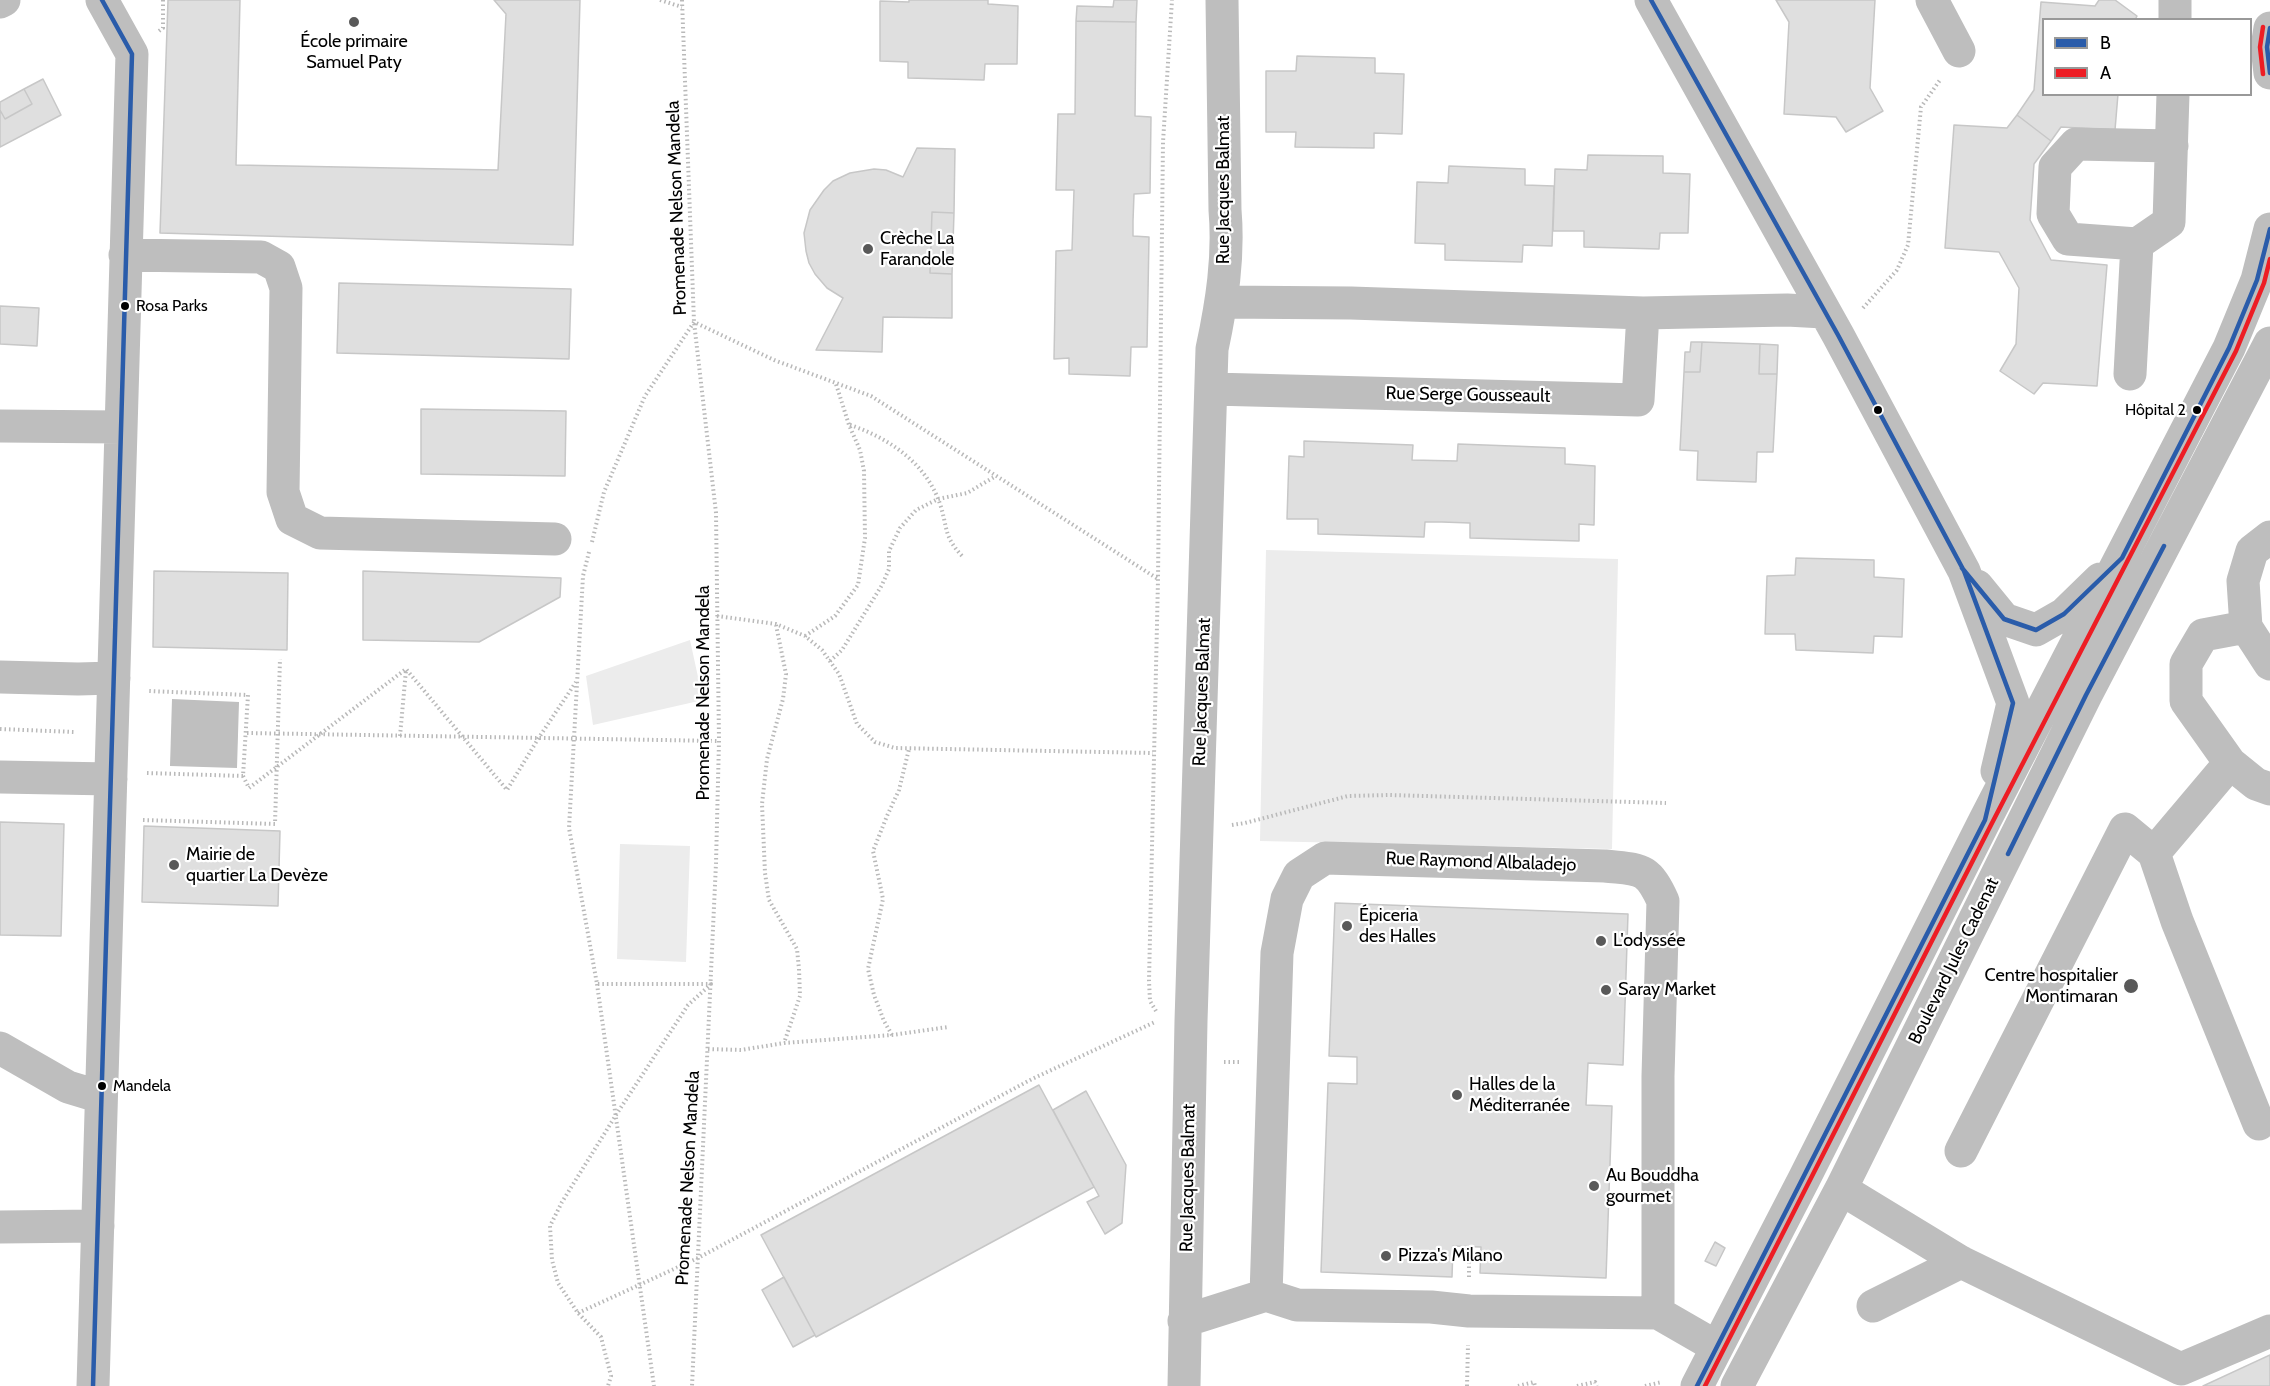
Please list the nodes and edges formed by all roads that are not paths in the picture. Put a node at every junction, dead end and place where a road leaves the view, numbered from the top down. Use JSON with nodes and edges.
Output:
{"nodes":[{"id":1,"x":102,"y":0,"type":"edge"},
{"id":2,"x":1222,"y":0,"type":"edge"},
{"id":3,"x":1652,"y":0,"type":"edge"},
{"id":4,"x":1932,"y":0,"type":"edge"},
{"id":5,"x":2175,"y":0,"type":"edge"},
{"id":6,"x":2175,"y":18,"type":"edge"},
{"id":7,"x":2270,"y":28,"type":"edge"},
{"id":8,"x":1959,"y":51,"type":"road end"},
{"id":9,"x":2270,"y":73,"type":"edge"},
{"id":10,"x":2173,"y":96,"type":"edge"},
{"id":11,"x":2172,"y":146,"type":"junction"},
{"id":12,"x":2270,"y":229,"type":"edge"},
{"id":13,"x":2137,"y":244,"type":"junction"},
{"id":14,"x":125,"y":255,"type":"junction"},
{"id":15,"x":1222,"y":302,"type":"junction"},
{"id":16,"x":1643,"y":313,"type":"junction"},
{"id":17,"x":1831,"y":323,"type":"junction"},
{"id":18,"x":2270,"y":343,"type":"edge"},
{"id":19,"x":2130,"y":374,"type":"dead end"},
{"id":20,"x":1212,"y":389,"type":"junction"},
{"id":21,"x":0,"y":426,"type":"edge"},
{"id":22,"x":121,"y":427,"type":"junction"},
{"id":23,"x":2270,"y":537,"type":"edge"},
{"id":24,"x":555,"y":539,"type":"dead end"},
{"id":25,"x":2122,"y":558,"type":"junction"},
{"id":26,"x":1964,"y":571,"type":"junction"},
{"id":27,"x":2246,"y":627,"type":"junction"},
{"id":28,"x":2270,"y":664,"type":"edge"},
{"id":29,"x":0,"y":677,"type":"edge"},
{"id":30,"x":126,"y":684,"type":"junction"},
{"id":31,"x":2230,"y":763,"type":"junction"},
{"id":32,"x":123,"y":776,"type":"junction"},
{"id":33,"x":0,"y":777,"type":"edge"},
{"id":34,"x":2270,"y":789,"type":"edge"},
{"id":35,"x":1985,"y":820,"type":"junction"},
{"id":36,"x":2154,"y":853,"type":"junction"},
{"id":37,"x":0,"y":1048,"type":"edge"},
{"id":38,"x":101,"y":1097,"type":"junction"},
{"id":39,"x":2259,"y":1124,"type":"dead end"},
{"id":40,"x":1961,"y":1151,"type":"dead end"},
{"id":41,"x":1841,"y":1189,"type":"junction"},
{"id":42,"x":98,"y":1226,"type":"junction"},
{"id":43,"x":0,"y":1227,"type":"edge"},
{"id":44,"x":1961,"y":1262,"type":"junction"},
{"id":45,"x":1266,"y":1295,"type":"junction"},
{"id":46,"x":1873,"y":1306,"type":"dead end"},
{"id":47,"x":1658,"y":1312,"type":"junction"},
{"id":48,"x":1184,"y":1321,"type":"junction"},
{"id":49,"x":2270,"y":1330,"type":"edge"},
{"id":50,"x":1717,"y":1347,"type":"junction"},
{"id":51,"x":93,"y":1386,"type":"edge"},
{"id":52,"x":1184,"y":1386,"type":"edge"},
{"id":53,"x":1697,"y":1386,"type":"edge"},
{"id":54,"x":1737,"y":1386,"type":"edge"}],
"edges":[{"from":1,"to":14,"type":"street"},
{"from":2,"to":15,"type":"street","name":"Rue Jacques Balmat"},
{"from":3,"to":17,"type":"street"},
{"from":4,"to":8,"type":"street"},
{"from":5,"to":6,"type":"street"},
{"from":7,"to":9,"type":"street"},
{"from":10,"to":11,"type":"street"},
{"from":11,"to":13,"type":"street"},
{"from":11,"to":13,"type":"street"},
{"from":12,"to":25,"type":"street","name":"Boulevard Jules Cadenat"},
{"from":13,"to":19,"type":"street"},
{"from":14,"to":22,"type":"street"},
{"from":14,"to":24,"type":"street"},
{"from":15,"to":16,"type":"street"},
{"from":15,"to":20,"type":"street","name":"Rue Jacques Balmat"},
{"from":16,"to":17,"type":"street"},
{"from":16,"to":20,"type":"street","name":"Rue Serge Gousseault"},
{"from":17,"to":26,"type":"street"},
{"from":18,"to":41,"type":"street","name":"Boulevard Jules Cadenat"},
{"from":20,"to":48,"type":"street","name":"Rue Jacques Balmat"},
{"from":21,"to":22,"type":"street"},
{"from":22,"to":30,"type":"street"},
{"from":23,"to":27,"type":"street"},
{"from":25,"to":26,"type":"street"},
{"from":25,"to":35,"type":"street","name":"Boulevard Jules Cadenat"},
{"from":26,"to":35,"type":"street"},
{"from":27,"to":28,"type":"street"},
{"from":27,"to":31,"type":"street"},
{"from":29,"to":30,"type":"street"},
{"from":30,"to":32,"type":"street"},
{"from":31,"to":34,"type":"street"},
{"from":31,"to":36,"type":"street"},
{"from":32,"to":33,"type":"street"},
{"from":32,"to":38,"type":"street"},
{"from":35,"to":50,"type":"street","name":"Boulevard Jules Cadenat"},
{"from":36,"to":39,"type":"street"},
{"from":36,"to":40,"type":"street"},
{"from":37,"to":38,"type":"street"},
{"from":38,"to":42,"type":"street"},
{"from":41,"to":44,"type":"street"},
{"from":41,"to":54,"type":"street","name":"Boulevard Jules Cadenat"},
{"from":42,"to":43,"type":"street"},
{"from":42,"to":51,"type":"street"},
{"from":44,"to":46,"type":"street"},
{"from":44,"to":49,"type":"street"},
{"from":45,"to":47,"type":"street"},
{"from":45,"to":47,"type":"street","name":"Rue Raymond Albaladejo"},
{"from":45,"to":48,"type":"street"},
{"from":47,"to":50,"type":"street"},
{"from":48,"to":52,"type":"street","name":"Rue Jacques Balmat"},
{"from":50,"to":53,"type":"street","name":"Boulevard Jules Cadenat"}]}
